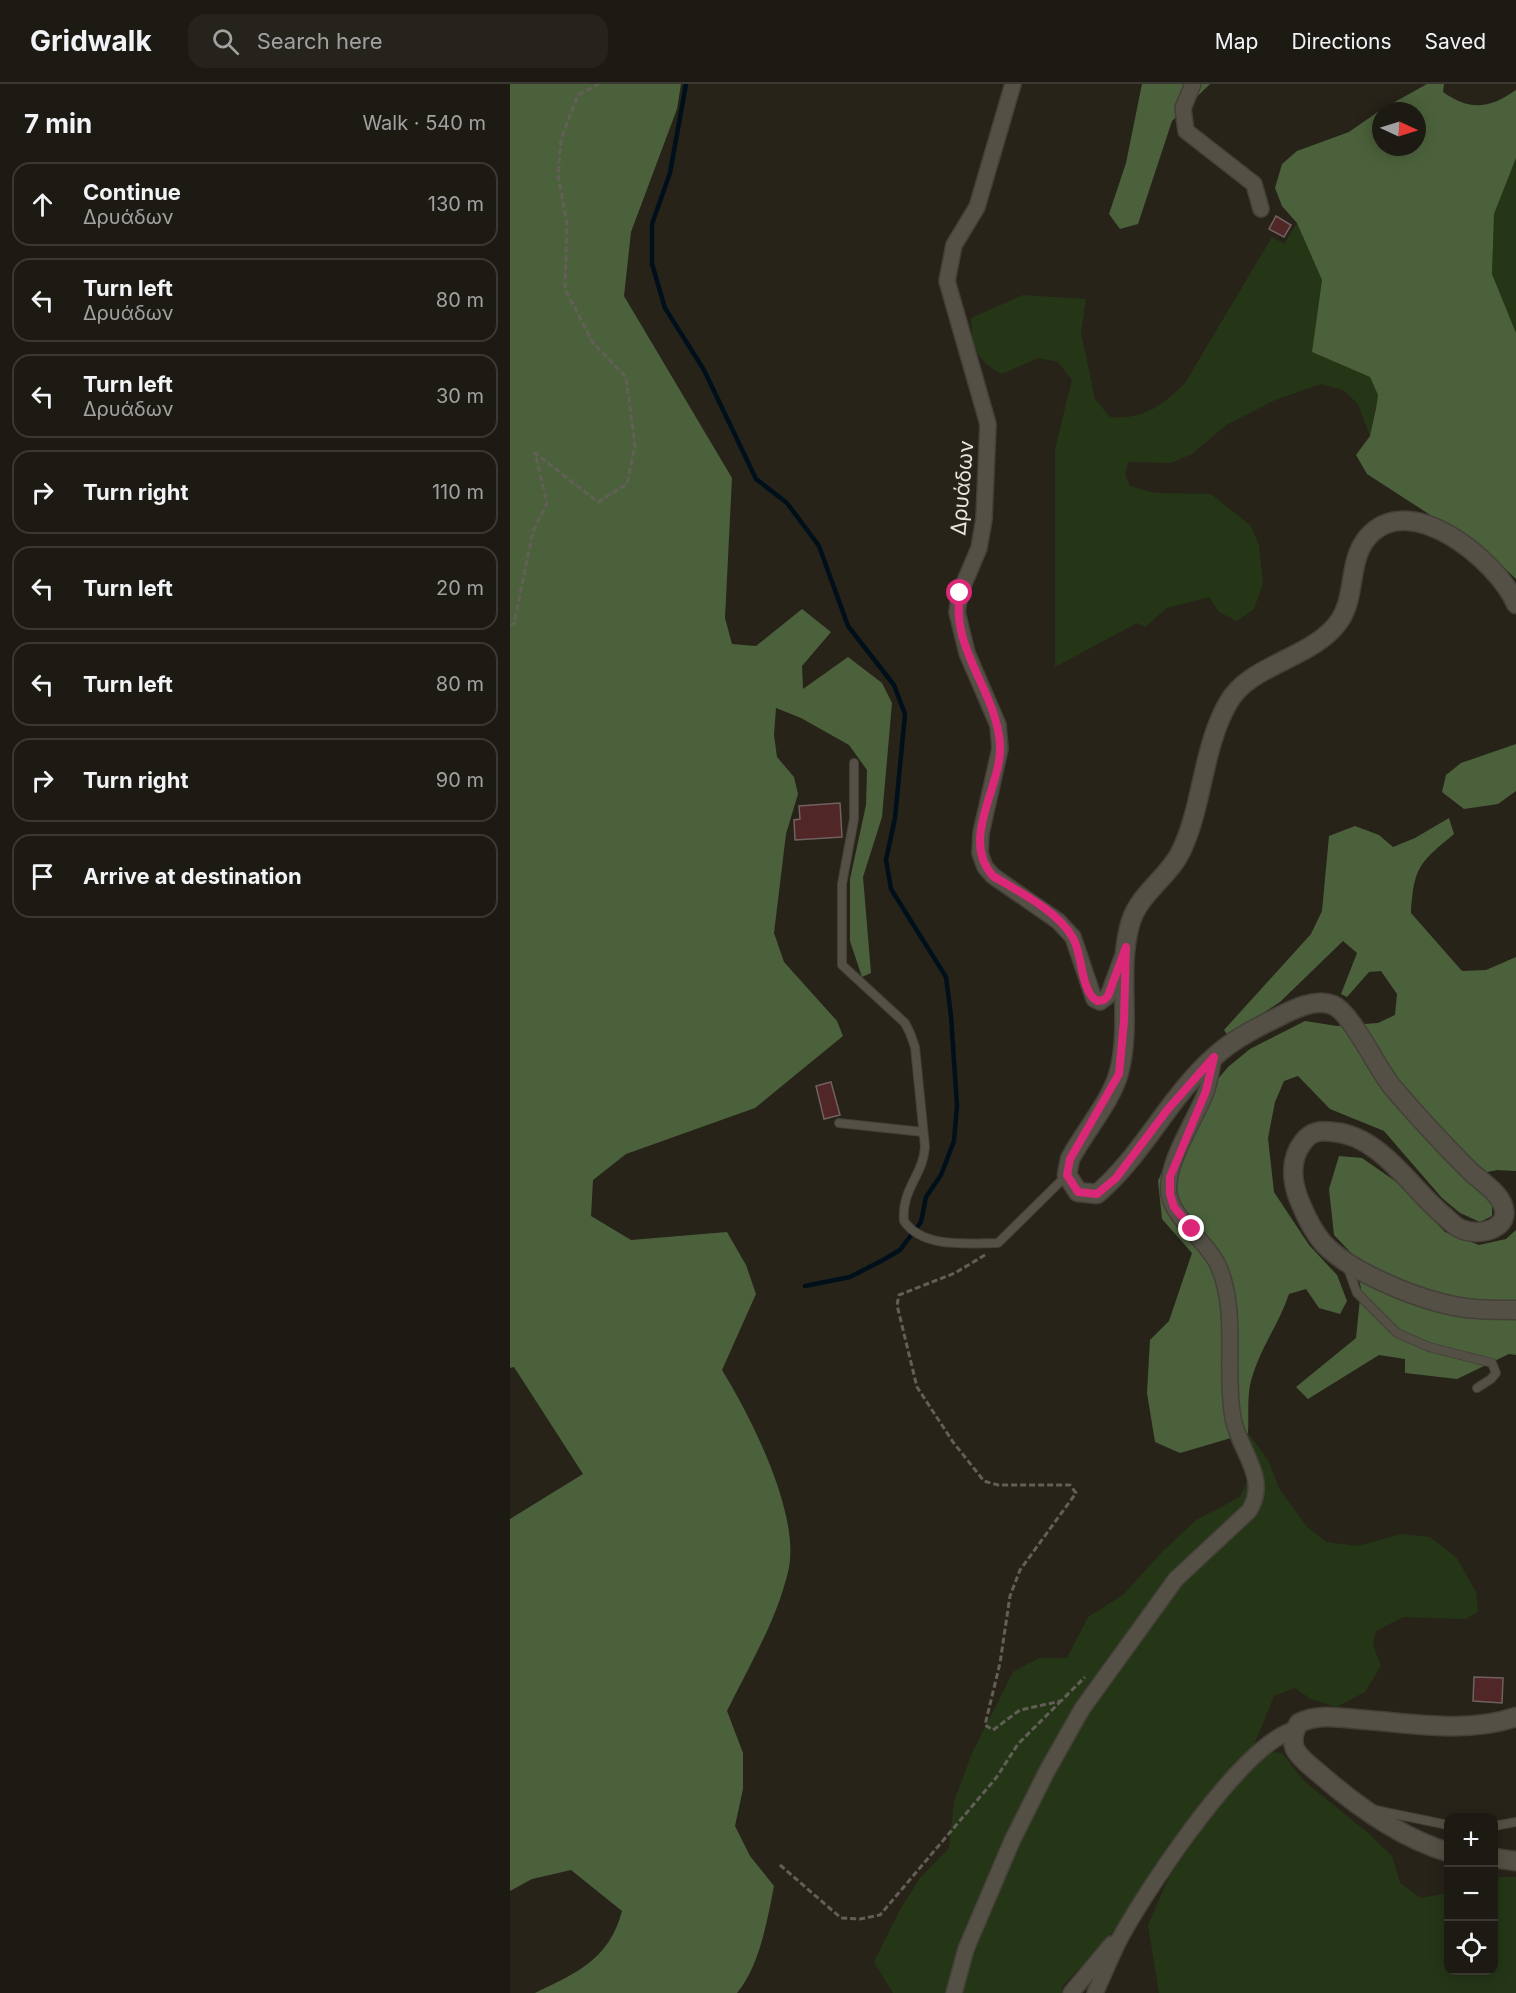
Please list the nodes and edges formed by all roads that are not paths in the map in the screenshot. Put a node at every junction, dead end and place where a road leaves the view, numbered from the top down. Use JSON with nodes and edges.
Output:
{"nodes":[{"id":1,"x":1013,"y":84,"type":"edge"},
{"id":2,"x":1193,"y":84,"type":"edge"},
{"id":3,"x":1261,"y":209,"type":"dead end"},
{"id":4,"x":1516,"y":604,"type":"edge"},
{"id":5,"x":854,"y":764,"type":"dead end"},
{"id":6,"x":1126,"y":947,"type":"junction"},
{"id":7,"x":1214,"y":1057,"type":"junction"},
{"id":8,"x":839,"y":1123,"type":"dead end"},
{"id":9,"x":923,"y":1132,"type":"junction"},
{"id":10,"x":1067,"y":1175,"type":"junction"},
{"id":11,"x":1346,"y":1262,"type":"junction"},
{"id":12,"x":1516,"y":1310,"type":"edge"},
{"id":13,"x":1477,"y":1388,"type":"dead end"},
{"id":14,"x":1516,"y":1717,"type":"edge"},
{"id":15,"x":1294,"y":1730,"type":"junction"},
{"id":16,"x":1359,"y":1806,"type":"junction"},
{"id":17,"x":1516,"y":1822,"type":"edge"},
{"id":18,"x":1444,"y":1824,"type":"edge"},
{"id":19,"x":1498,"y":1825,"type":"edge"},
{"id":20,"x":1444,"y":1850,"type":"edge"},
{"id":21,"x":1498,"y":1859,"type":"edge"},
{"id":22,"x":1516,"y":1861,"type":"edge"},
{"id":23,"x":1124,"y":1931,"type":"junction"},
{"id":24,"x":954,"y":1993,"type":"edge"},
{"id":25,"x":1071,"y":1993,"type":"edge"},
{"id":26,"x":1095,"y":1993,"type":"edge"}],
"edges":[{"from":1,"to":6,"type":"street","name":"Δρυάδων"},
{"from":2,"to":3,"type":"street"},
{"from":4,"to":6,"type":"street"},
{"from":5,"to":9,"type":"lane"},
{"from":6,"to":10,"type":"street"},
{"from":7,"to":10,"type":"street"},
{"from":7,"to":11,"type":"street"},
{"from":7,"to":24,"type":"street"},
{"from":8,"to":9,"type":"lane"},
{"from":9,"to":10,"type":"lane"},
{"from":11,"to":12,"type":"street"},
{"from":11,"to":13,"type":"lane"},
{"from":14,"to":15,"type":"street"},
{"from":15,"to":16,"type":"street"},
{"from":15,"to":23,"type":"street"},
{"from":16,"to":18,"type":"lane"},
{"from":16,"to":20,"type":"street"},
{"from":17,"to":19,"type":"lane"},
{"from":21,"to":22,"type":"street"},
{"from":23,"to":25,"type":"street"},
{"from":23,"to":26,"type":"street"}]}
